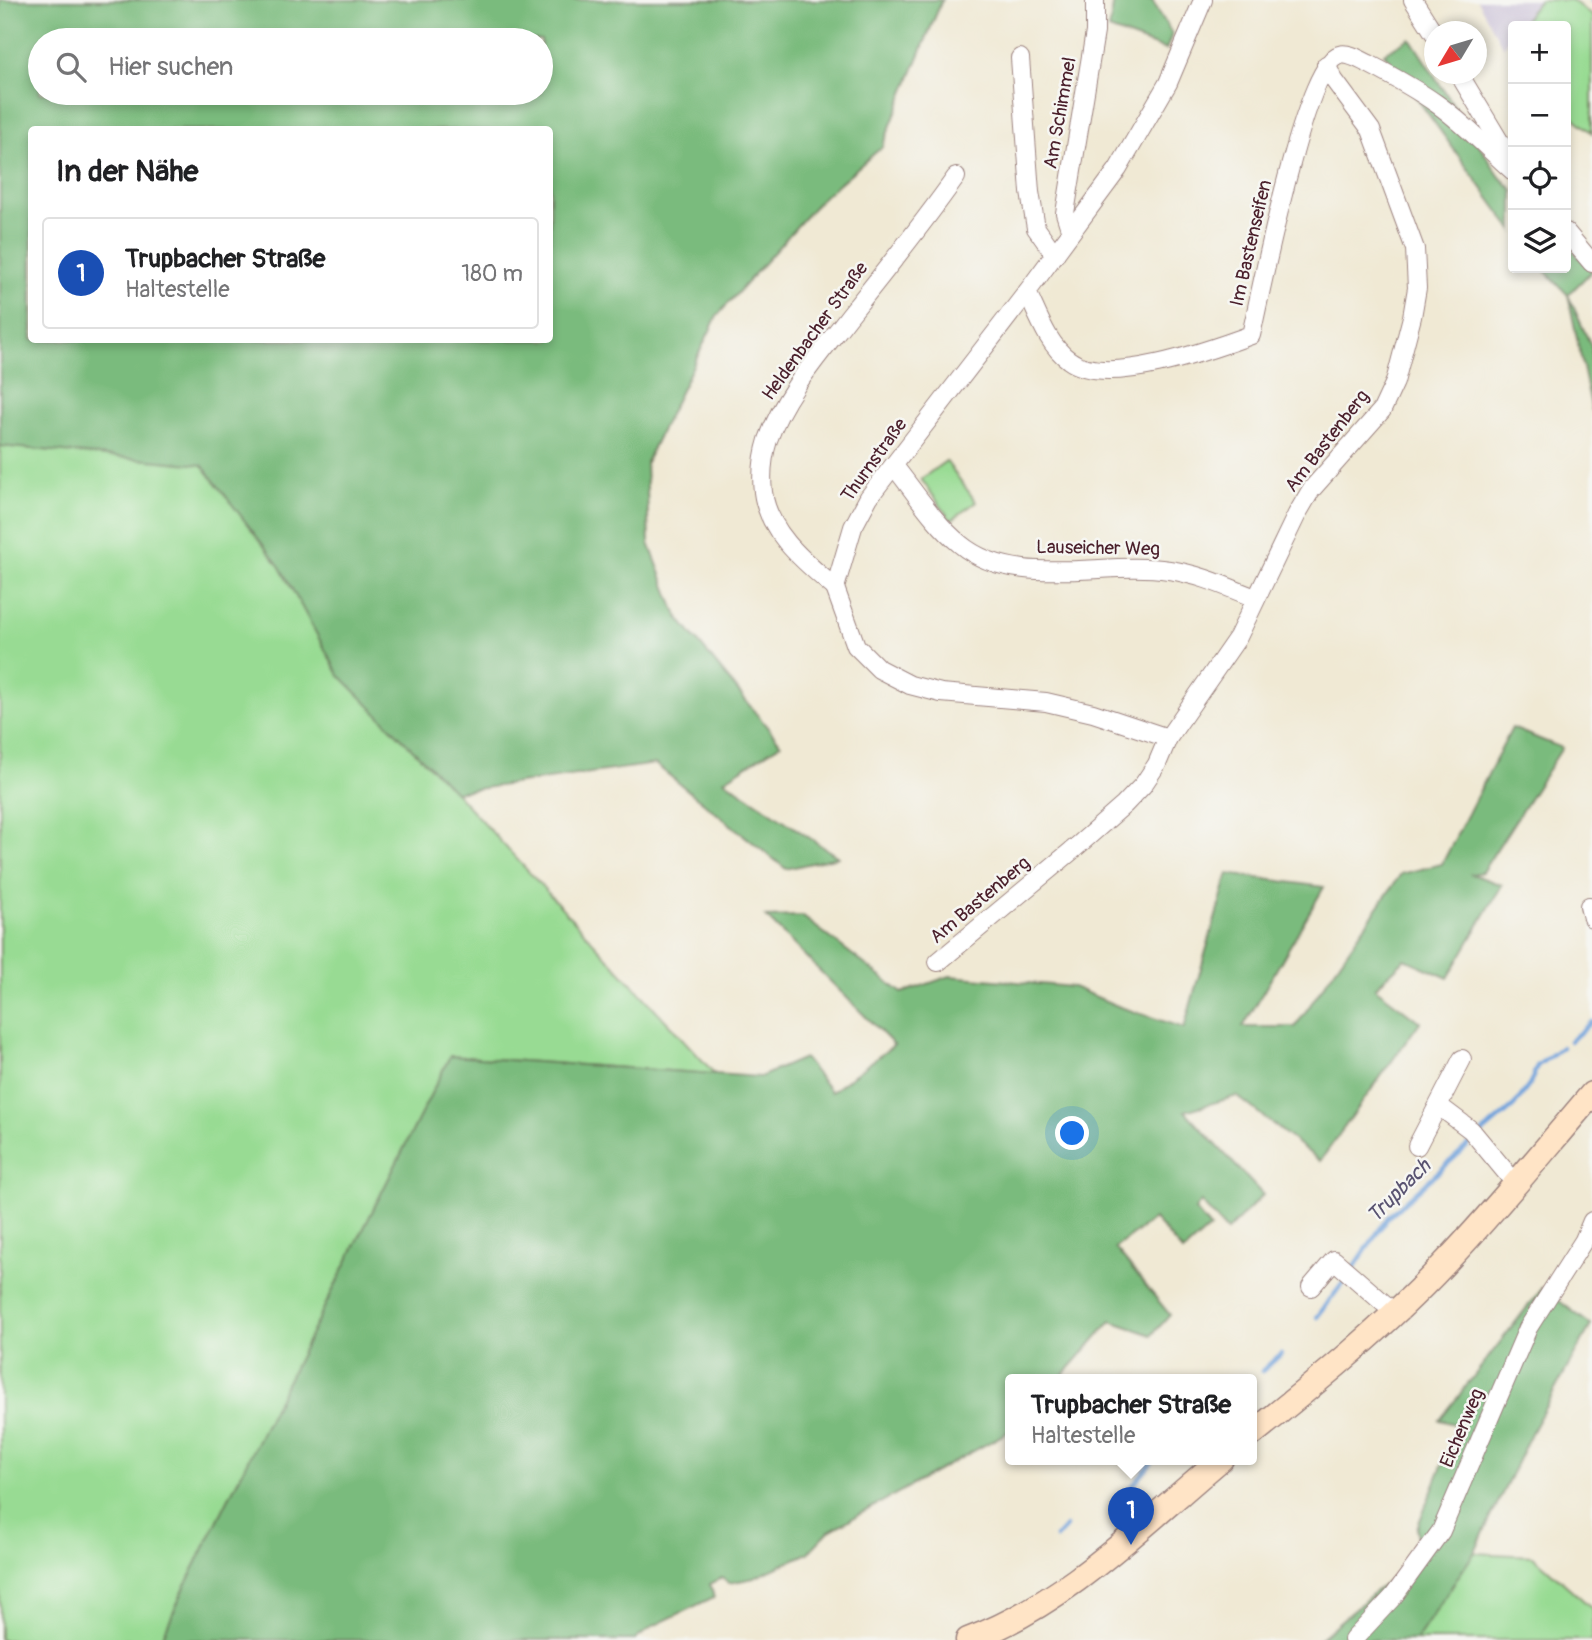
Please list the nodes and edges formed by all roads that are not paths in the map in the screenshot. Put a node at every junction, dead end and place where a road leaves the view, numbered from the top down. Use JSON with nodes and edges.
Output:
{"nodes":[{"id":1,"x":1095,"y":0,"type":"edge"},
{"id":2,"x":1203,"y":0,"type":"edge"},
{"id":3,"x":1413,"y":0,"type":"edge"},
{"id":4,"x":1426,"y":21,"type":"edge"},
{"id":5,"x":1020,"y":58,"type":"dead end"},
{"id":6,"x":1326,"y":65,"type":"junction"},
{"id":7,"x":1466,"y":84,"type":"edge"},
{"id":8,"x":1508,"y":156,"type":"edge"},
{"id":9,"x":1508,"y":166,"type":"edge"},
{"id":10,"x":956,"y":177,"type":"dead end"},
{"id":11,"x":1071,"y":232,"type":"junction"},
{"id":12,"x":1571,"y":238,"type":"edge"},
{"id":13,"x":1055,"y":255,"type":"junction"},
{"id":14,"x":1592,"y":263,"type":"edge"},
{"id":15,"x":1027,"y":292,"type":"junction"},
{"id":16,"x":894,"y":466,"type":"junction"},
{"id":17,"x":835,"y":588,"type":"junction"},
{"id":18,"x":1255,"y":598,"type":"junction"},
{"id":19,"x":1168,"y":738,"type":"junction"},
{"id":20,"x":938,"y":962,"type":"dead end"},
{"id":21,"x":1462,"y":1059,"type":"dead end"},
{"id":22,"x":1592,"y":1094,"type":"edge"},
{"id":23,"x":1439,"y":1106,"type":"junction"},
{"id":24,"x":1417,"y":1146,"type":"dead end"},
{"id":25,"x":1515,"y":1183,"type":"junction"},
{"id":26,"x":1592,"y":1221,"type":"edge"},
{"id":27,"x":1588,"y":1237,"type":"edge"},
{"id":28,"x":1311,"y":1287,"type":"dead end"},
{"id":29,"x":1395,"y":1312,"type":"junction"},
{"id":30,"x":1257,"y":1430,"type":"edge"},
{"id":31,"x":1214,"y":1465,"type":"edge"},
{"id":32,"x":968,"y":1640,"type":"edge"},
{"id":33,"x":1353,"y":1640,"type":"edge"}],
"edges":[{"from":1,"to":11,"type":"street","name":"Am Schimmel"},
{"from":2,"to":11,"type":"street","name":"Thurnstraße"},
{"from":3,"to":4,"type":"street"},
{"from":5,"to":13,"type":"street"},
{"from":6,"to":9,"type":"street"},
{"from":6,"to":15,"type":"street","name":"Im Bastenseifen"},
{"from":6,"to":18,"type":"street","name":"Am Bastenberg"},
{"from":7,"to":8,"type":"street"},
{"from":10,"to":17,"type":"street","name":"Heldenbacher Straße"},
{"from":11,"to":13,"type":"street","name":"Thurnstraße"},
{"from":12,"to":14,"type":"street"},
{"from":13,"to":15,"type":"street","name":"Thurnstraße"},
{"from":15,"to":16,"type":"street","name":"Thurnstraße"},
{"from":16,"to":17,"type":"street","name":"Thurnstraße"},
{"from":16,"to":18,"type":"street","name":"Lauseicher Weg"},
{"from":17,"to":19,"type":"street"},
{"from":18,"to":19,"type":"street","name":"Am Bastenberg"},
{"from":19,"to":20,"type":"street","name":"Am Bastenberg"},
{"from":21,"to":23,"type":"street"},
{"from":22,"to":25,"type":"street"},
{"from":23,"to":24,"type":"street"},
{"from":23,"to":25,"type":"street"},
{"from":25,"to":29,"type":"street"},
{"from":26,"to":27,"type":"street","name":"Eichenweg"},
{"from":27,"to":33,"type":"street","name":"Eichenweg"},
{"from":28,"to":29,"type":"street"},
{"from":29,"to":30,"type":"street"},
{"from":31,"to":32,"type":"street"}]}
